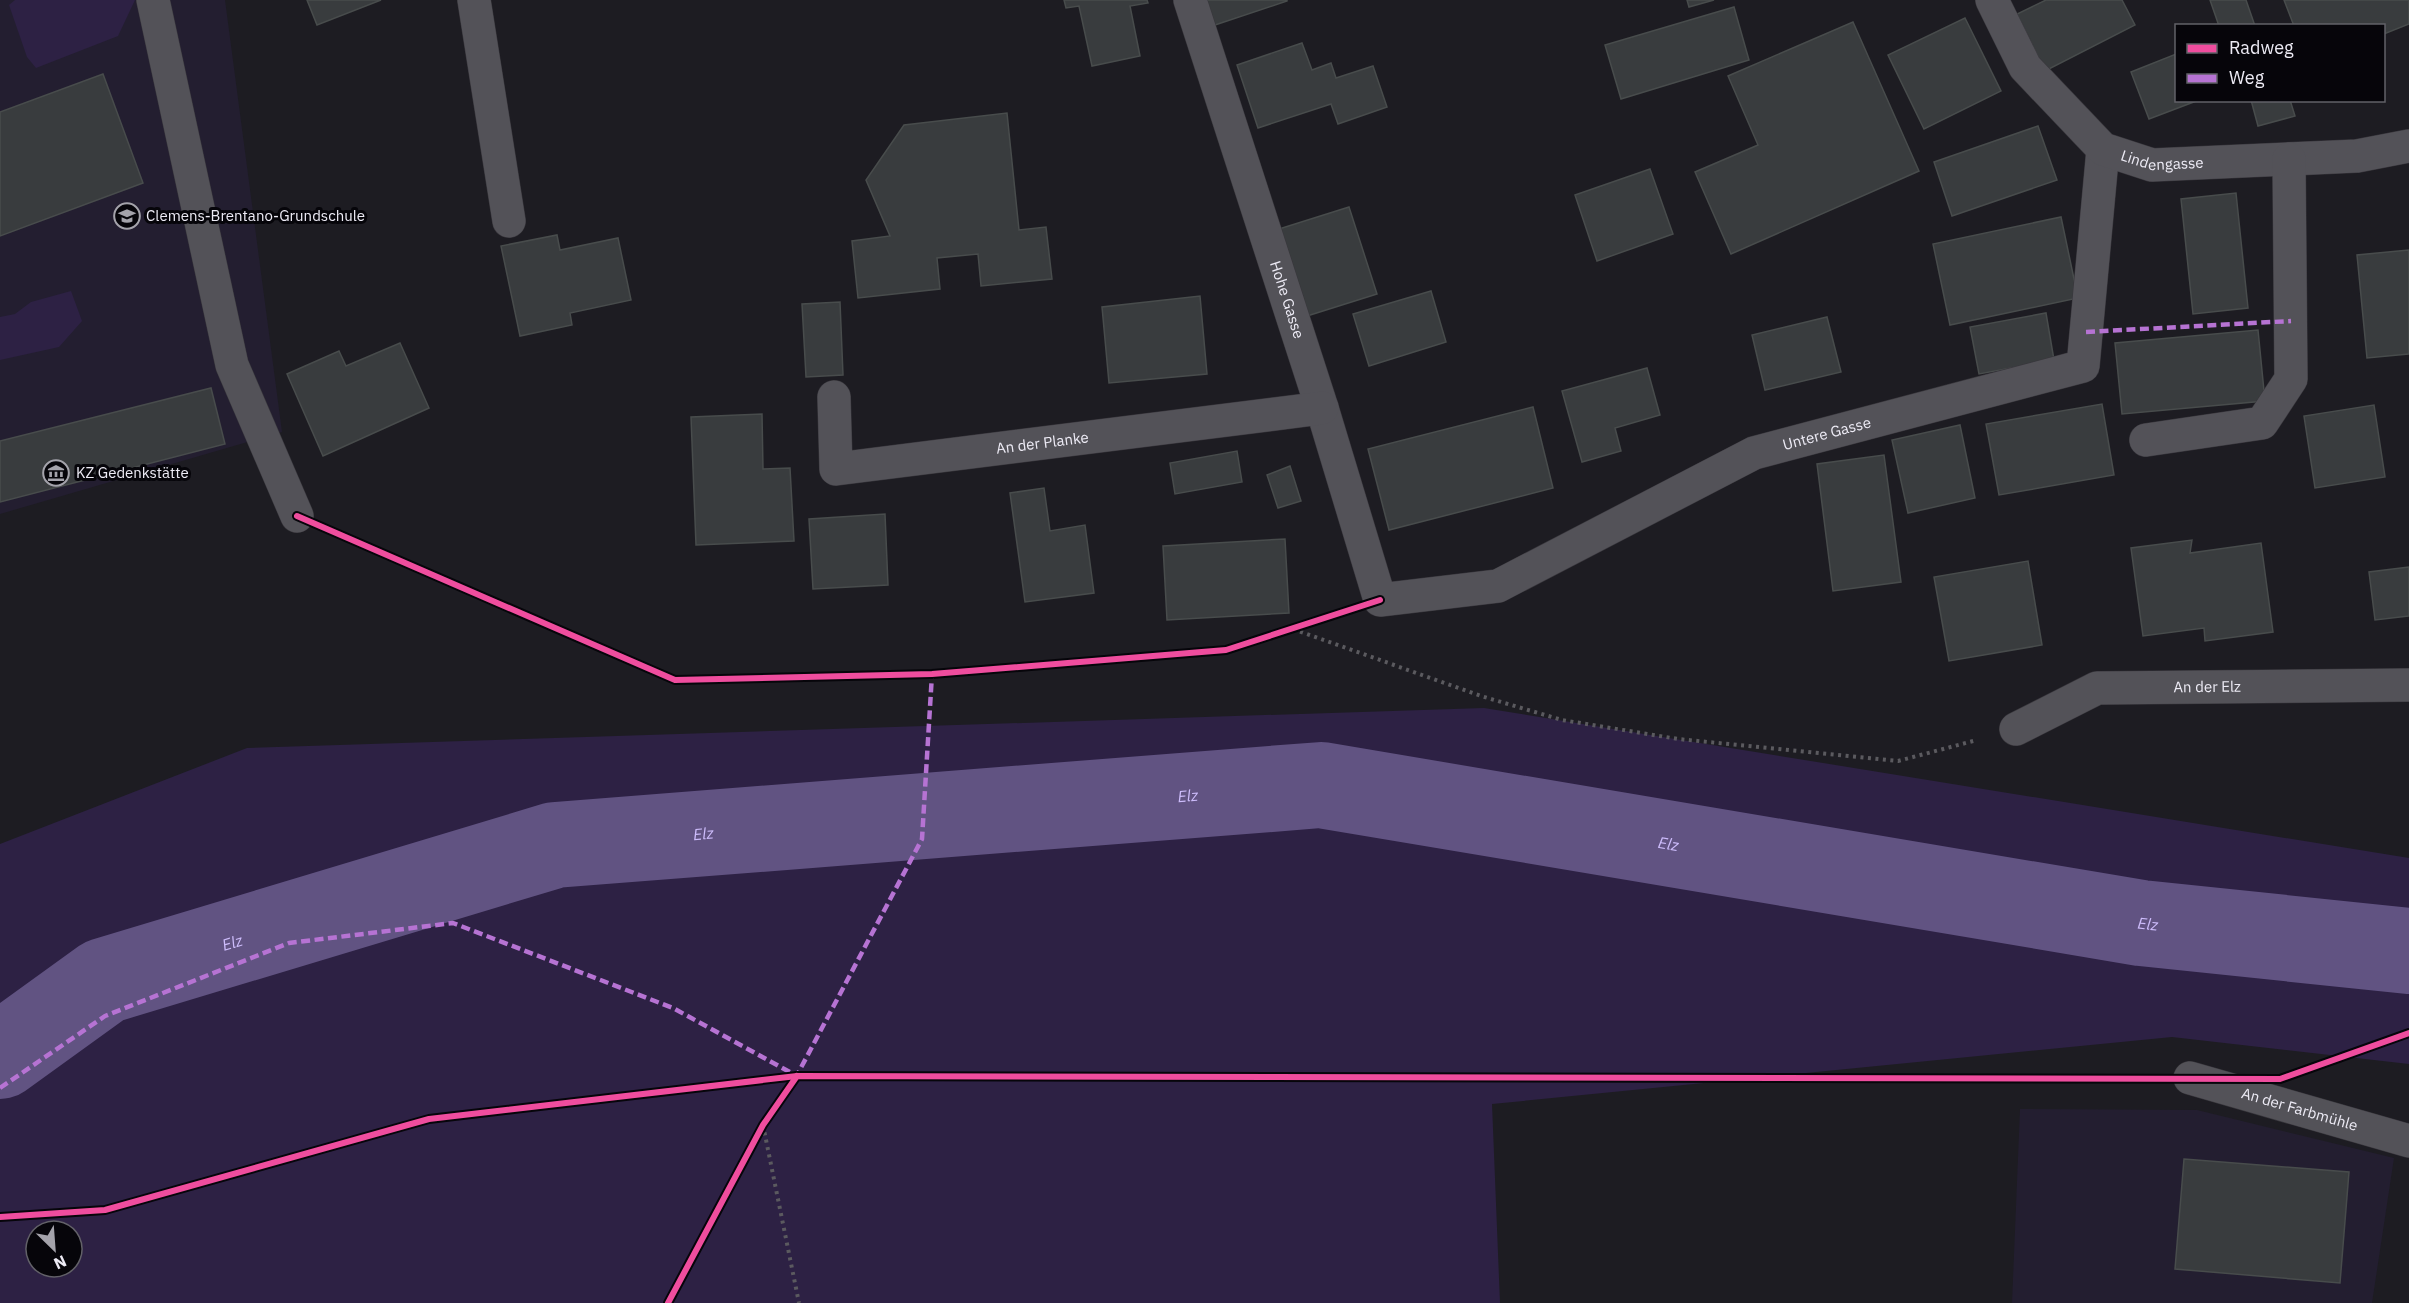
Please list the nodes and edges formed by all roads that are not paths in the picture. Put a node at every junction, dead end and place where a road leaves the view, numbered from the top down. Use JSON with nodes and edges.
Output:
{"nodes":[{"id":1,"x":153,"y":0,"type":"edge"},
{"id":2,"x":474,"y":0,"type":"edge"},
{"id":3,"x":1190,"y":0,"type":"edge"},
{"id":4,"x":1992,"y":0,"type":"edge"},
{"id":5,"x":2409,"y":146,"type":"edge"},
{"id":6,"x":2103,"y":150,"type":"junction"},
{"id":7,"x":2289,"y":159,"type":"junction"},
{"id":8,"x":509,"y":221,"type":"dead end"},
{"id":9,"x":834,"y":397,"type":"dead end"},
{"id":10,"x":1322,"y":408,"type":"junction"},
{"id":11,"x":2146,"y":440,"type":"dead end"},
{"id":12,"x":297,"y":516,"type":"dead end"},
{"id":13,"x":1380,"y":600,"type":"joint"},
{"id":14,"x":2409,"y":685,"type":"edge"},
{"id":15,"x":2016,"y":729,"type":"road end"},
{"id":16,"x":2190,"y":1078,"type":"dead end"},
{"id":17,"x":2409,"y":1141,"type":"edge"}],
"edges":[{"from":1,"to":12,"type":"street"},
{"from":2,"to":8,"type":"street"},
{"from":3,"to":10,"type":"street","name":"Hohe Gasse"},
{"from":4,"to":6,"type":"street","name":"Lindengasse"},
{"from":5,"to":7,"type":"street","name":"Lindengasse"},
{"from":6,"to":7,"type":"street","name":"Lindengasse"},
{"from":6,"to":13,"type":"street","name":"Untere Gasse"},
{"from":7,"to":11,"type":"street"},
{"from":9,"to":10,"type":"street","name":"An der Planke"},
{"from":10,"to":13,"type":"street","name":"Hohe Gasse"},
{"from":14,"to":15,"type":"street","name":"An der Elz"},
{"from":16,"to":17,"type":"street","name":"An der Farbmühle"}]}
